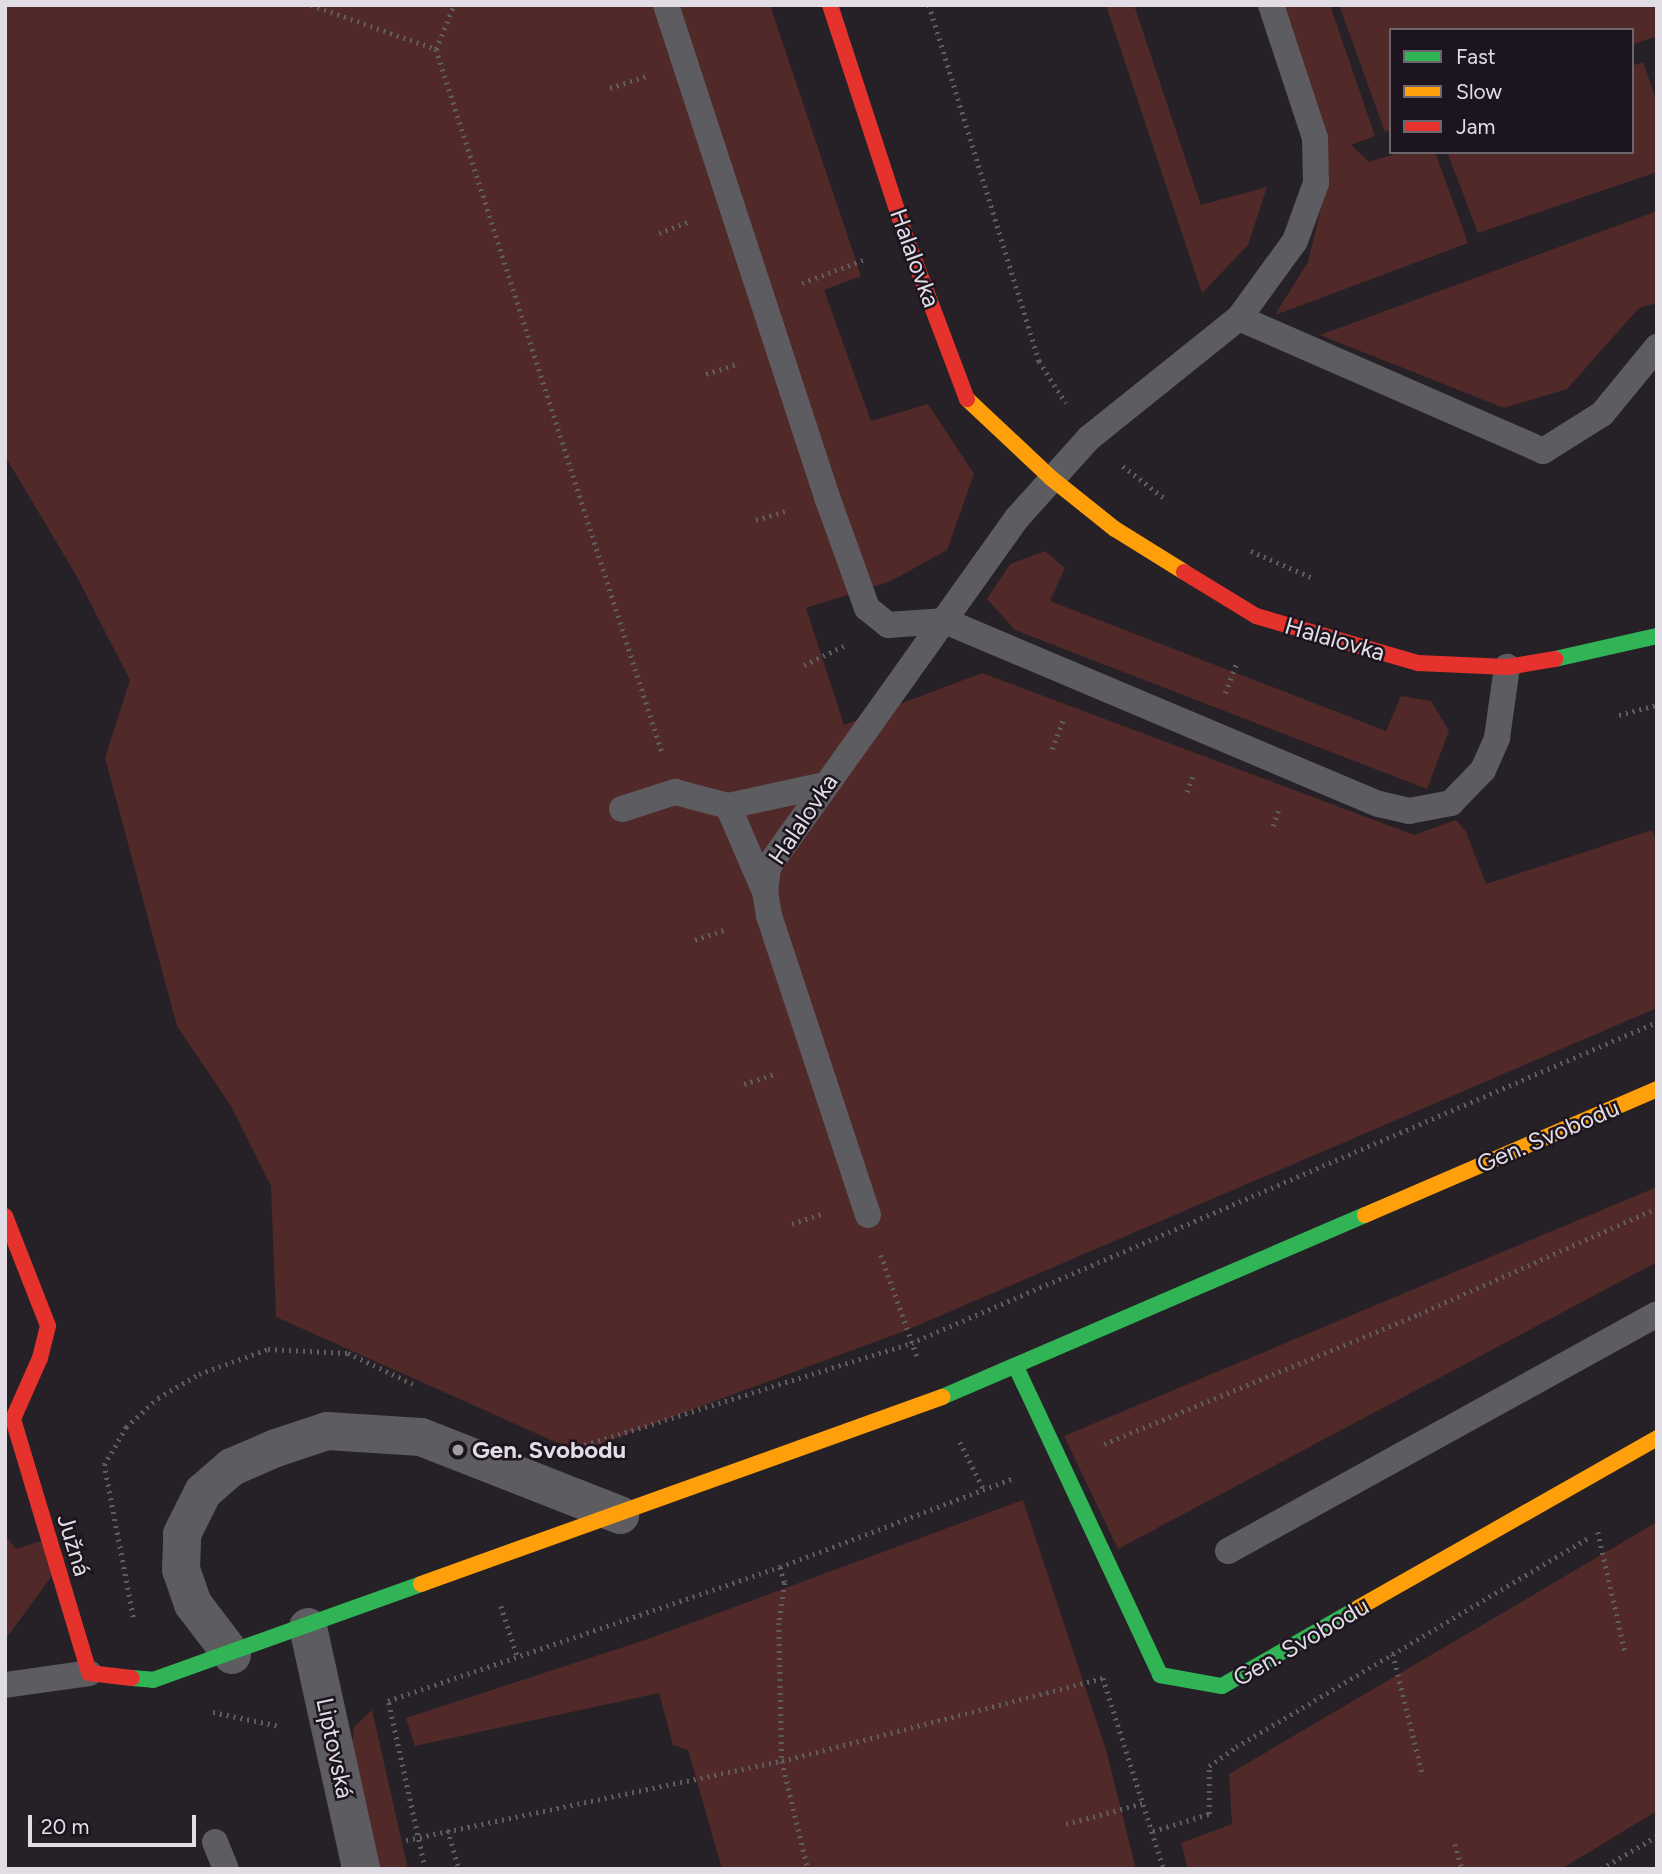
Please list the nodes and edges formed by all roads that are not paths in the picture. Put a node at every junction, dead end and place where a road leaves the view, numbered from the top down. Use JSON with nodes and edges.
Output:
{"nodes":[{"id":1,"x":666,"y":5,"type":"edge"},
{"id":2,"x":830,"y":5,"type":"edge"},
{"id":3,"x":1271,"y":5,"type":"edge"},
{"id":4,"x":1239,"y":318,"type":"junction"},
{"id":5,"x":1657,"y":347,"type":"edge"},
{"id":6,"x":1051,"y":478,"type":"junction"},
{"id":7,"x":945,"y":621,"type":"junction"},
{"id":8,"x":1657,"y":636,"type":"edge"},
{"id":9,"x":1507,"y":667,"type":"junction"},
{"id":10,"x":825,"y":785,"type":"junction"},
{"id":11,"x":728,"y":806,"type":"junction"},
{"id":12,"x":622,"y":809,"type":"dead end"},
{"id":13,"x":765,"y":892,"type":"junction"},
{"id":14,"x":1657,"y":1089,"type":"edge"},
{"id":15,"x":868,"y":1214,"type":"dead end"},
{"id":16,"x":5,"y":1216,"type":"edge"},
{"id":17,"x":1657,"y":1314,"type":"edge"},
{"id":18,"x":1016,"y":1367,"type":"junction"},
{"id":19,"x":9,"y":1419,"type":"edge"},
{"id":20,"x":1657,"y":1438,"type":"edge"},
{"id":21,"x":620,"y":1516,"type":"junction"},
{"id":22,"x":1228,"y":1551,"type":"dead end"},
{"id":23,"x":308,"y":1627,"type":"junction"},
{"id":24,"x":232,"y":1655,"type":"junction"},
{"id":25,"x":89,"y":1673,"type":"junction"},
{"id":26,"x":5,"y":1685,"type":"edge"},
{"id":27,"x":215,"y":1842,"type":"dead end"},
{"id":28,"x":360,"y":1861,"type":"edge"},
{"id":29,"x":226,"y":1869,"type":"edge"}],
"edges":[{"from":1,"to":7,"type":"lane"},
{"from":2,"to":6,"type":"street","name":"Halalovka"},
{"from":3,"to":4,"type":"lane"},
{"from":4,"to":5,"type":"lane"},
{"from":4,"to":6,"type":"lane"},
{"from":6,"to":7,"type":"lane","name":"Halalovka"},
{"from":6,"to":9,"type":"street","name":"Halalovka"},
{"from":7,"to":9,"type":"lane"},
{"from":7,"to":10,"type":"lane","name":"Halalovka"},
{"from":8,"to":9,"type":"street","name":"Halalovka"},
{"from":10,"to":11,"type":"lane"},
{"from":10,"to":13,"type":"lane","name":"Halalovka"},
{"from":11,"to":12,"type":"lane"},
{"from":11,"to":13,"type":"lane"},
{"from":13,"to":15,"type":"lane","name":"Halalovka"},
{"from":14,"to":18,"type":"street","name":"Gen. Svobodu"},
{"from":16,"to":19,"type":"street","name":"Južná"},
{"from":17,"to":22,"type":"lane"},
{"from":18,"to":20,"type":"street","name":"Gen. Svobodu"},
{"from":18,"to":21,"type":"street","name":"Gen. Svobodu"},
{"from":19,"to":25,"type":"street","name":"Južná"},
{"from":21,"to":23,"type":"street","name":"Gen. Svobodu"},
{"from":21,"to":24,"type":"street"},
{"from":23,"to":24,"type":"street"},
{"from":23,"to":28,"type":"street","name":"Liptovská"},
{"from":24,"to":25,"type":"street"},
{"from":25,"to":26,"type":"lane"},
{"from":27,"to":29,"type":"lane"}]}
